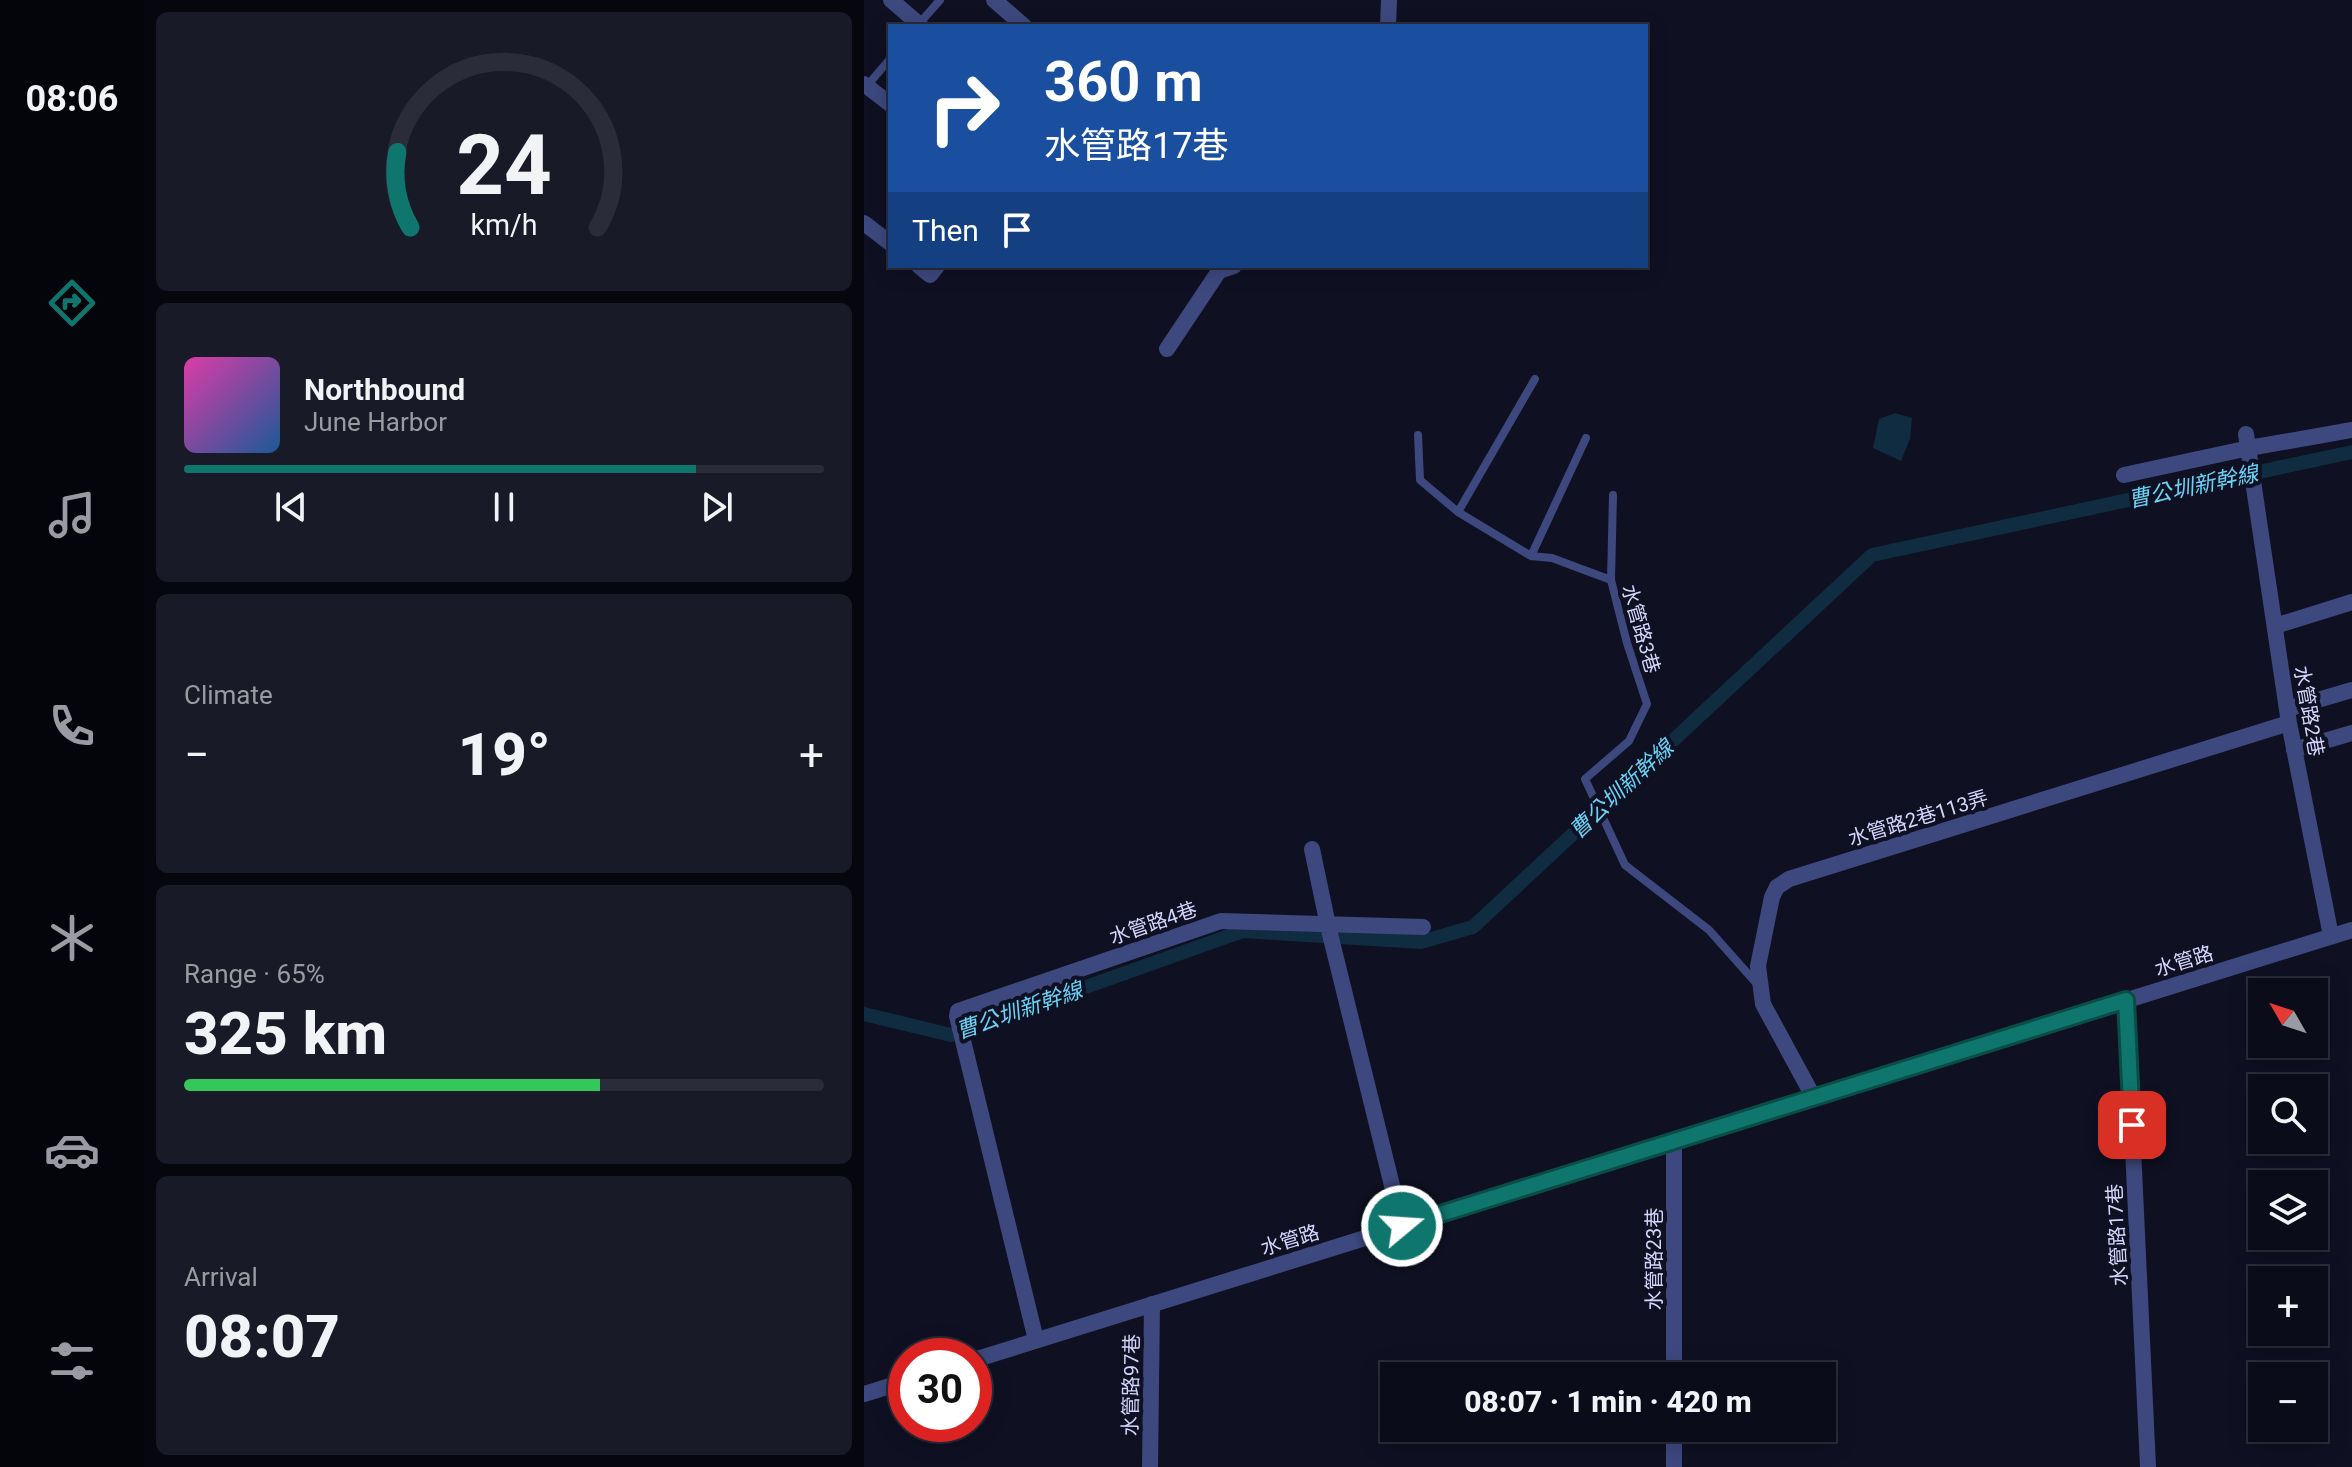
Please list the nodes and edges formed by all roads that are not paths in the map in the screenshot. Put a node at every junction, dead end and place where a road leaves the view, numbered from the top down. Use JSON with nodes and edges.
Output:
{"nodes":[{"id":1,"x":891,"y":0,"type":"edge"},
{"id":2,"x":940,"y":0,"type":"edge"},
{"id":3,"x":994,"y":0,"type":"edge"},
{"id":4,"x":1389,"y":0,"type":"edge"},
{"id":5,"x":918,"y":24,"type":"edge"},
{"id":6,"x":920,"y":24,"type":"edge"},
{"id":7,"x":1022,"y":24,"type":"edge"},
{"id":8,"x":1388,"y":24,"type":"edge"},
{"id":9,"x":888,"y":61,"type":"edge"},
{"id":10,"x":865,"y":87,"type":"edge"},
{"id":11,"x":888,"y":103,"type":"edge"},
{"id":12,"x":864,"y":223,"type":"edge"},
{"id":13,"x":888,"y":241,"type":"edge"},
{"id":14,"x":1228,"y":268,"type":"edge"},
{"id":15,"x":1167,"y":349,"type":"dead end"},
{"id":16,"x":1535,"y":379,"type":"dead end"},
{"id":17,"x":2352,"y":430,"type":"edge"},
{"id":18,"x":1418,"y":435,"type":"dead end"},
{"id":19,"x":1586,"y":438,"type":"dead end"},
{"id":20,"x":2249,"y":447,"type":"junction"},
{"id":21,"x":2124,"y":475,"type":"dead end"},
{"id":22,"x":1613,"y":495,"type":"dead end"},
{"id":23,"x":1458,"y":512,"type":"junction"},
{"id":24,"x":1531,"y":556,"type":"junction"},
{"id":25,"x":1611,"y":580,"type":"junction"},
{"id":26,"x":2352,"y":602,"type":"edge"},
{"id":27,"x":2275,"y":626,"type":"junction"},
{"id":28,"x":2352,"y":690,"type":"edge"},
{"id":29,"x":2288,"y":716,"type":"junction"},
{"id":30,"x":2352,"y":733,"type":"edge"},
{"id":31,"x":2294,"y":750,"type":"junction"},
{"id":32,"x":1312,"y":849,"type":"dead end"},
{"id":33,"x":1328,"y":927,"type":"junction"},
{"id":34,"x":1423,"y":927,"type":"dead end"},
{"id":35,"x":2352,"y":930,"type":"edge"},
{"id":36,"x":2331,"y":936,"type":"junction"},
{"id":37,"x":1761,"y":988,"type":"junction"},
{"id":38,"x":2126,"y":1000,"type":"junction"},
{"id":39,"x":1814,"y":1098,"type":"junction"},
{"id":40,"x":1674,"y":1141,"type":"junction"},
{"id":41,"x":1402,"y":1226,"type":"junction"},
{"id":42,"x":1152,"y":1304,"type":"junction"},
{"id":43,"x":1036,"y":1340,"type":"junction"},
{"id":44,"x":992,"y":1354,"type":"edge"},
{"id":45,"x":1674,"y":1362,"type":"edge"},
{"id":46,"x":888,"y":1387,"type":"edge"},
{"id":47,"x":864,"y":1394,"type":"edge"},
{"id":48,"x":1674,"y":1442,"type":"edge"},
{"id":49,"x":1150,"y":1467,"type":"edge"},
{"id":50,"x":1674,"y":1467,"type":"edge"},
{"id":51,"x":2148,"y":1467,"type":"edge"}],
"edges":[{"from":1,"to":5,"type":"street"},
{"from":2,"to":6,"type":"lane"},
{"from":3,"to":7,"type":"street"},
{"from":4,"to":8,"type":"street"},
{"from":9,"to":10,"type":"lane"},
{"from":10,"to":11,"type":"street"},
{"from":12,"to":13,"type":"street"},
{"from":14,"to":15,"type":"street"},
{"from":16,"to":23,"type":"lane"},
{"from":17,"to":20,"type":"street"},
{"from":18,"to":23,"type":"lane","name":"水管路3巷"},
{"from":19,"to":24,"type":"lane"},
{"from":20,"to":21,"type":"street"},
{"from":20,"to":27,"type":"street","name":"水管路2巷"},
{"from":22,"to":25,"type":"lane"},
{"from":23,"to":24,"type":"lane","name":"水管路3巷"},
{"from":24,"to":25,"type":"lane","name":"水管路3巷"},
{"from":25,"to":37,"type":"lane","name":"水管路3巷"},
{"from":26,"to":27,"type":"street"},
{"from":27,"to":29,"type":"street","name":"水管路2巷"},
{"from":28,"to":29,"type":"street","name":"水管路2巷113弄"},
{"from":29,"to":31,"type":"street","name":"水管路2巷"},
{"from":29,"to":37,"type":"street","name":"水管路2巷113弄"},
{"from":30,"to":31,"type":"street"},
{"from":31,"to":36,"type":"street","name":"水管路2巷"},
{"from":32,"to":33,"type":"street"},
{"from":33,"to":34,"type":"street","name":"水管路4巷"},
{"from":33,"to":41,"type":"street"},
{"from":33,"to":43,"type":"street","name":"水管路4巷"},
{"from":35,"to":36,"type":"street","name":"水管路"},
{"from":36,"to":38,"type":"street","name":"水管路"},
{"from":37,"to":39,"type":"street","name":"水管路2巷113弄"},
{"from":38,"to":39,"type":"street","name":"水管路"},
{"from":38,"to":51,"type":"street","name":"水管路17巷"},
{"from":39,"to":40,"type":"street","name":"水管路"},
{"from":40,"to":41,"type":"street","name":"水管路"},
{"from":40,"to":45,"type":"street","name":"水管路23巷"},
{"from":41,"to":42,"type":"street","name":"水管路"},
{"from":42,"to":43,"type":"street","name":"水管路"},
{"from":42,"to":49,"type":"street","name":"水管路97巷"},
{"from":43,"to":44,"type":"street","name":"水管路"},
{"from":46,"to":47,"type":"street"},
{"from":48,"to":50,"type":"street"}]}
